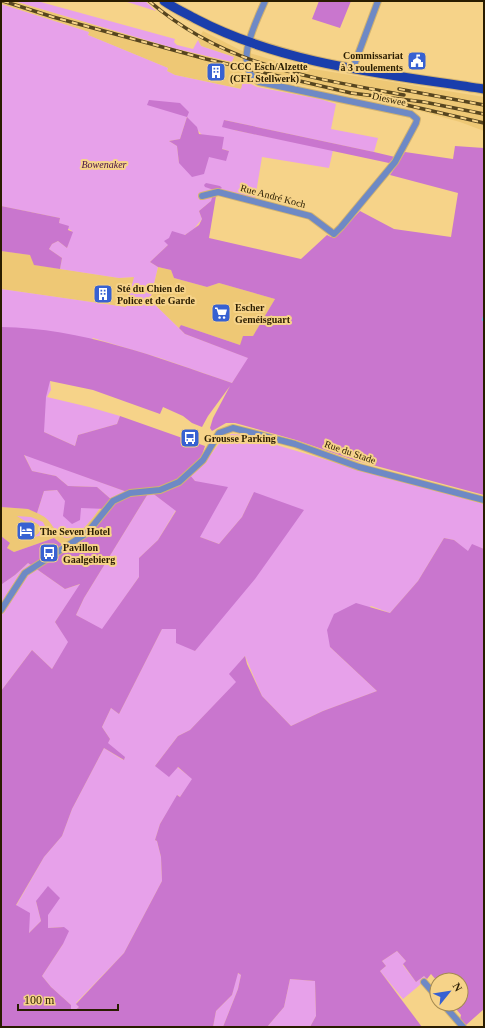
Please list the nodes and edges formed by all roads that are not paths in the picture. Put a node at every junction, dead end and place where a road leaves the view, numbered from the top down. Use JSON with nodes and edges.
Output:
{"nodes":[{"id":1,"x":165,"y":1,"type":"edge"},
{"id":2,"x":265,"y":1,"type":"edge"},
{"id":3,"x":378,"y":1,"type":"edge"},
{"id":4,"x":248,"y":41,"type":"junction"},
{"id":5,"x":353,"y":68,"type":"junction"},
{"id":6,"x":484,"y":89,"type":"edge"},
{"id":7,"x":202,"y":196,"type":"dead end"},
{"id":8,"x":334,"y":234,"type":"joint"},
{"id":9,"x":484,"y":500,"type":"edge"},
{"id":10,"x":1,"y":610,"type":"edge"},
{"id":11,"x":424,"y":982,"type":"dead end"},
{"id":12,"x":429,"y":987,"type":"edge"},
{"id":13,"x":450,"y":1012,"type":"edge"},
{"id":14,"x":463,"y":1027,"type":"edge"}],
"edges":[{"from":1,"to":4,"type":"main road"},
{"from":2,"to":4,"type":"street"},
{"from":3,"to":5,"type":"street"},
{"from":4,"to":5,"type":"main road"},
{"from":4,"to":8,"type":"street","name":"Dieswee"},
{"from":5,"to":6,"type":"main road"},
{"from":7,"to":8,"type":"street","name":"Rue André Koch"},
{"from":9,"to":10,"type":"street","name":"Rue du Stade"},
{"from":11,"to":12,"type":"street"},
{"from":13,"to":14,"type":"street"}]}
